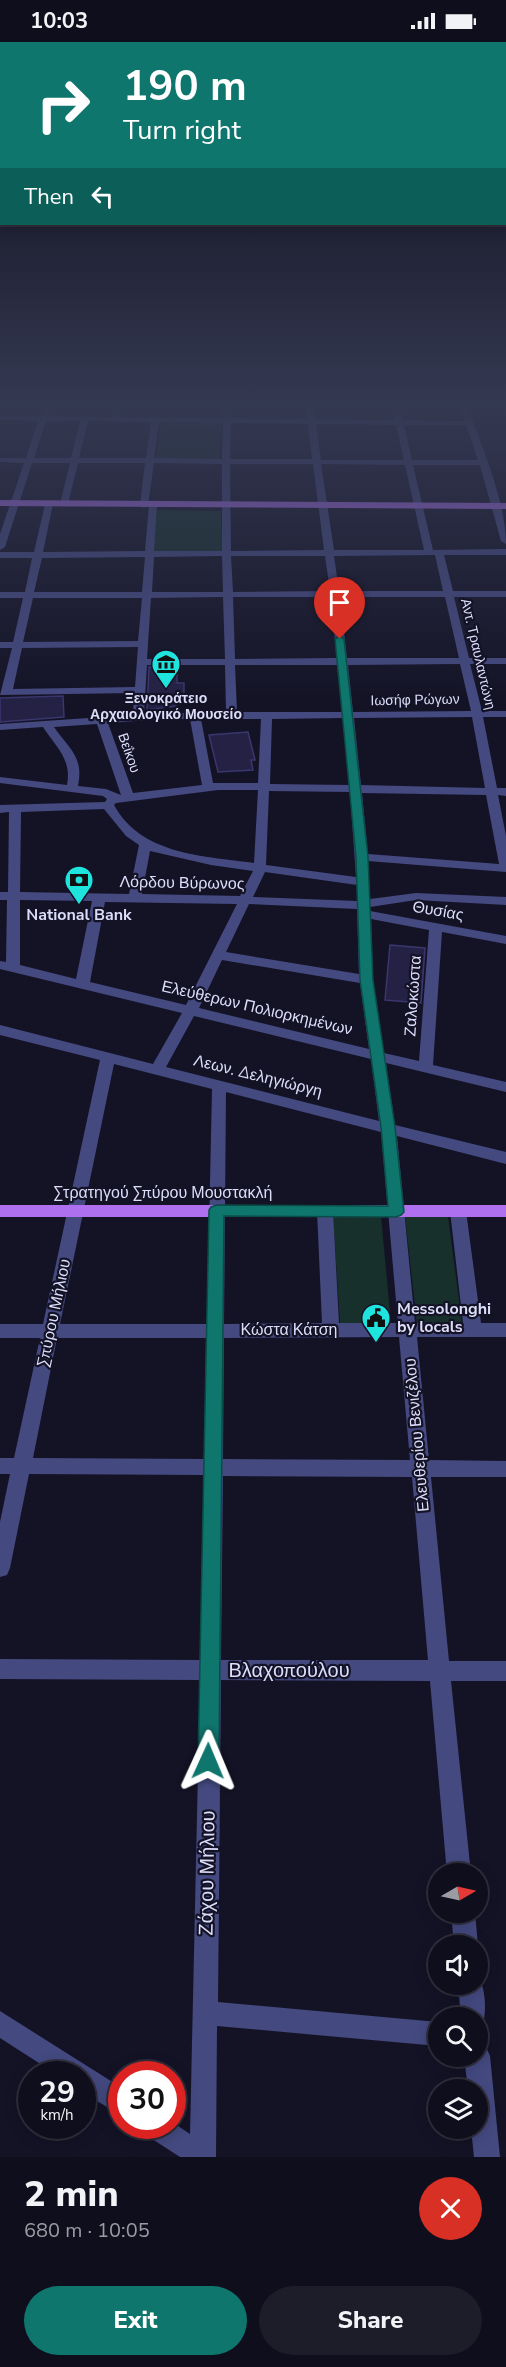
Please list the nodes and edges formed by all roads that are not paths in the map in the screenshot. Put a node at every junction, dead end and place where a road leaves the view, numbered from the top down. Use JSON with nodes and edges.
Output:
{"nodes":[{"id":1,"x":0,"y":503,"type":"edge"},
{"id":2,"x":14,"y":503,"type":"junction"},
{"id":3,"x":323,"y":503,"type":"edge"},
{"id":4,"x":494,"y":503,"type":"edge"},
{"id":5,"x":49,"y":504,"type":"junction"},
{"id":6,"x":64,"y":504,"type":"joint"},
{"id":7,"x":148,"y":505,"type":"junction"},
{"id":8,"x":225,"y":505,"type":"junction"},
{"id":9,"x":417,"y":505,"type":"junction"},
{"id":10,"x":323,"y":506,"type":"junction"},
{"id":11,"x":495,"y":506,"type":"junction"},
{"id":12,"x":506,"y":506,"type":"edge"},
{"id":13,"x":506,"y":541,"type":"edge"},
{"id":14,"x":0,"y":547,"type":"edge"},
{"id":15,"x":506,"y":552,"type":"edge"},
{"id":16,"x":434,"y":553,"type":"junction"},
{"id":17,"x":330,"y":554,"type":"junction"},
{"id":18,"x":0,"y":555,"type":"edge"},
{"id":19,"x":37,"y":555,"type":"junction"},
{"id":20,"x":150,"y":555,"type":"junction"},
{"id":21,"x":226,"y":555,"type":"junction"},
{"id":22,"x":506,"y":594,"type":"edge"},
{"id":23,"x":0,"y":595,"type":"edge"},
{"id":24,"x":28,"y":595,"type":"junction"},
{"id":25,"x":227,"y":595,"type":"junction"},
{"id":26,"x":335,"y":595,"type":"junction"},
{"id":27,"x":449,"y":595,"type":"junction"},
{"id":28,"x":147,"y":596,"type":"junction"},
{"id":29,"x":18,"y":644,"type":"junction"},
{"id":30,"x":144,"y":644,"type":"junction"},
{"id":31,"x":0,"y":645,"type":"edge"},
{"id":32,"x":342,"y":660,"type":"junction"},
{"id":33,"x":465,"y":660,"type":"junction"},
{"id":34,"x":229,"y":661,"type":"junction"},
{"id":35,"x":506,"y":661,"type":"edge"},
{"id":36,"x":142,"y":662,"type":"junction"},
{"id":37,"x":140,"y":690,"type":"junction"},
{"id":38,"x":4,"y":692,"type":"edge"},
{"id":39,"x":477,"y":714,"type":"junction"},
{"id":40,"x":506,"y":714,"type":"edge"},
{"id":41,"x":348,"y":715,"type":"junction"},
{"id":42,"x":195,"y":716,"type":"junction"},
{"id":43,"x":232,"y":716,"type":"junction"},
{"id":44,"x":267,"y":716,"type":"junction"},
{"id":45,"x":138,"y":717,"type":"junction"},
{"id":46,"x":100,"y":720,"type":"junction"},
{"id":47,"x":46,"y":723,"type":"junction"},
{"id":48,"x":0,"y":727,"type":"edge"},
{"id":49,"x":0,"y":780,"type":"edge"},
{"id":50,"x":264,"y":786,"type":"junction"},
{"id":51,"x":208,"y":787,"type":"junction"},
{"id":52,"x":72,"y":789,"type":"junction"},
{"id":53,"x":356,"y":790,"type":"junction"},
{"id":54,"x":491,"y":792,"type":"junction"},
{"id":55,"x":506,"y":792,"type":"edge"},
{"id":56,"x":117,"y":800,"type":"junction"},
{"id":57,"x":15,"y":808,"type":"junction"},
{"id":58,"x":0,"y":809,"type":"edge"},
{"id":59,"x":145,"y":845,"type":"junction"},
{"id":60,"x":362,"y":857,"type":"junction"},
{"id":61,"x":260,"y":868,"type":"junction"},
{"id":62,"x":506,"y":868,"type":"edge"},
{"id":63,"x":362,"y":882,"type":"junction"},
{"id":64,"x":0,"y":896,"type":"edge"},
{"id":65,"x":14,"y":896,"type":"junction"},
{"id":66,"x":99,"y":898,"type":"junction"},
{"id":67,"x":135,"y":899,"type":"junction"},
{"id":68,"x":244,"y":900,"type":"junction"},
{"id":69,"x":506,"y":901,"type":"edge"},
{"id":70,"x":364,"y":910,"type":"junction"},
{"id":71,"x":436,"y":927,"type":"junction"},
{"id":72,"x":506,"y":940,"type":"edge"},
{"id":73,"x":218,"y":955,"type":"junction"},
{"id":74,"x":7,"y":966,"type":"edge"},
{"id":75,"x":366,"y":980,"type":"junction"},
{"id":76,"x":82,"y":986,"type":"junction"},
{"id":77,"x":191,"y":1010,"type":"junction"},
{"id":78,"x":0,"y":1030,"type":"edge"},
{"id":79,"x":377,"y":1054,"type":"junction"},
{"id":80,"x":108,"y":1057,"type":"junction"},
{"id":81,"x":426,"y":1067,"type":"junction"},
{"id":82,"x":157,"y":1069,"type":"junction"},
{"id":83,"x":219,"y":1084,"type":"junction"},
{"id":84,"x":506,"y":1087,"type":"edge"},
{"id":85,"x":388,"y":1127,"type":"junction"},
{"id":86,"x":506,"y":1158,"type":"edge"},
{"id":87,"x":217,"y":1210,"type":"junction"},
{"id":88,"x":0,"y":1211,"type":"edge"},
{"id":89,"x":75,"y":1211,"type":"junction"},
{"id":90,"x":325,"y":1211,"type":"junction"},
{"id":91,"x":458,"y":1211,"type":"junction"},
{"id":92,"x":506,"y":1211,"type":"edge"},
{"id":93,"x":396,"y":1212,"type":"junction"},
{"id":94,"x":50,"y":1330,"type":"junction"},
{"id":95,"x":215,"y":1330,"type":"junction"},
{"id":96,"x":331,"y":1330,"type":"junction"},
{"id":97,"x":407,"y":1330,"type":"junction"},
{"id":98,"x":473,"y":1330,"type":"junction"},
{"id":99,"x":506,"y":1330,"type":"edge"},
{"id":100,"x":0,"y":1331,"type":"edge"},
{"id":101,"x":22,"y":1465,"type":"junction"},
{"id":102,"x":0,"y":1466,"type":"edge"},
{"id":103,"x":213,"y":1467,"type":"junction"},
{"id":104,"x":420,"y":1468,"type":"junction"},
{"id":105,"x":506,"y":1469,"type":"edge"},
{"id":106,"x":0,"y":1568,"type":"edge"},
{"id":107,"x":0,"y":1670,"type":"edge"},
{"id":108,"x":210,"y":1670,"type":"junction"},
{"id":109,"x":440,"y":1671,"type":"junction"},
{"id":110,"x":506,"y":1671,"type":"edge"},
{"id":111,"x":458,"y":1863,"type":"edge"},
{"id":112,"x":205,"y":2013,"type":"junction"},
{"id":113,"x":0,"y":2023,"type":"edge"},
{"id":114,"x":428,"y":2033,"type":"edge"},
{"id":115,"x":58,"y":2061,"type":"edge"},
{"id":116,"x":478,"y":2067,"type":"edge"},
{"id":117,"x":175,"y":2139,"type":"edge"},
{"id":118,"x":203,"y":2157,"type":"edge"},
{"id":119,"x":487,"y":2157,"type":"edge"}],
"edges":[{"from":1,"to":2,"type":"main road"},
{"from":2,"to":5,"type":"main road"},
{"from":2,"to":14,"type":"street"},
{"from":3,"to":10,"type":"street","name":"Ελευθερίου Βενιζέλου"},
{"from":4,"to":11,"type":"street"},
{"from":5,"to":6,"type":"main road"},
{"from":5,"to":19,"type":"street"},
{"from":6,"to":7,"type":"main road"},
{"from":7,"to":8,"type":"main road"},
{"from":7,"to":20,"type":"street"},
{"from":8,"to":10,"type":"main road"},
{"from":8,"to":21,"type":"street"},
{"from":9,"to":10,"type":"main road"},
{"from":9,"to":11,"type":"main road"},
{"from":9,"to":16,"type":"street","name":"Αντ. Τραυλαντώνη"},
{"from":10,"to":17,"type":"street","name":"Ελευθερίου Βενιζέλου"},
{"from":11,"to":12,"type":"main road"},
{"from":11,"to":13,"type":"street"},
{"from":15,"to":16,"type":"street"},
{"from":16,"to":17,"type":"street"},
{"from":16,"to":27,"type":"street","name":"Αντ. Τραυλαντώνη"},
{"from":17,"to":21,"type":"street"},
{"from":17,"to":26,"type":"street","name":"Ελευθερίου Βενιζέλου"},
{"from":18,"to":19,"type":"street"},
{"from":19,"to":20,"type":"street"},
{"from":19,"to":24,"type":"street"},
{"from":20,"to":21,"type":"street"},
{"from":20,"to":28,"type":"street"},
{"from":21,"to":25,"type":"street"},
{"from":22,"to":27,"type":"street"},
{"from":23,"to":24,"type":"street"},
{"from":24,"to":28,"type":"street"},
{"from":24,"to":29,"type":"street"},
{"from":25,"to":26,"type":"street"},
{"from":25,"to":28,"type":"street"},
{"from":25,"to":34,"type":"street"},
{"from":26,"to":27,"type":"street"},
{"from":26,"to":32,"type":"street","name":"Ελευθερίου Βενιζέλου"},
{"from":27,"to":33,"type":"street","name":"Αντ. Τραυλαντώνη"},
{"from":28,"to":30,"type":"street"},
{"from":29,"to":30,"type":"street"},
{"from":29,"to":31,"type":"street"},
{"from":29,"to":38,"type":"street"},
{"from":30,"to":36,"type":"street"},
{"from":32,"to":33,"type":"street"},
{"from":32,"to":34,"type":"street"},
{"from":32,"to":41,"type":"street","name":"Ελευθερίου Βενιζέλου"},
{"from":33,"to":35,"type":"street"},
{"from":33,"to":39,"type":"street","name":"Αντ. Τραυλαντώνη"},
{"from":34,"to":36,"type":"street"},
{"from":34,"to":43,"type":"street"},
{"from":36,"to":37,"type":"street"},
{"from":37,"to":38,"type":"street"},
{"from":37,"to":45,"type":"street"},
{"from":39,"to":40,"type":"street","name":"Ιωσήφ Ρώγων"},
{"from":39,"to":41,"type":"street","name":"Ιωσήφ Ρώγων"},
{"from":39,"to":54,"type":"street","name":"Αντ. Τραυλαντώνη"},
{"from":41,"to":44,"type":"street","name":"Ιωσήφ Ρώγων"},
{"from":41,"to":53,"type":"street","name":"Ελευθερίου Βενιζέλου"},
{"from":42,"to":43,"type":"street","name":"Ιωσήφ Ρώγων"},
{"from":42,"to":45,"type":"street","name":"Ιωσήφ Ρώγων"},
{"from":42,"to":51,"type":"street"},
{"from":43,"to":44,"type":"street","name":"Ιωσήφ Ρώγων"},
{"from":44,"to":50,"type":"street"},
{"from":45,"to":46,"type":"street","name":"Ιωσήφ Ρώγων"},
{"from":46,"to":47,"type":"street","name":"Ιωσήφ Ρώγων"},
{"from":46,"to":56,"type":"street","name":"Βεΐκου"},
{"from":47,"to":48,"type":"street","name":"Ιωσήφ Ρώγων"},
{"from":47,"to":52,"type":"street"},
{"from":49,"to":52,"type":"street"},
{"from":50,"to":51,"type":"street"},
{"from":50,"to":53,"type":"street"},
{"from":50,"to":61,"type":"street"},
{"from":51,"to":56,"type":"street"},
{"from":52,"to":56,"type":"street"},
{"from":53,"to":54,"type":"street"},
{"from":53,"to":60,"type":"street","name":"Ελευθερίου Βενιζέλου"},
{"from":54,"to":55,"type":"street"},
{"from":54,"to":62,"type":"street","name":"Αντ. Τραυλαντώνη"},
{"from":56,"to":57,"type":"street"},
{"from":56,"to":59,"type":"street","name":"Βεΐκου"},
{"from":57,"to":58,"type":"street"},
{"from":57,"to":65,"type":"street"},
{"from":59,"to":61,"type":"street"},
{"from":59,"to":67,"type":"street"},
{"from":60,"to":62,"type":"street"},
{"from":60,"to":63,"type":"street","name":"Ελευθερίου Βενιζέλου"},
{"from":61,"to":63,"type":"street"},
{"from":61,"to":68,"type":"street"},
{"from":63,"to":70,"type":"street","name":"Ελευθερίου Βενιζέλου"},
{"from":64,"to":65,"type":"street","name":"Λόρδου Βύρωνος"},
{"from":65,"to":66,"type":"street","name":"Λόρδου Βύρωνος"},
{"from":65,"to":74,"type":"street"},
{"from":66,"to":67,"type":"street","name":"Λόρδου Βύρωνος"},
{"from":66,"to":76,"type":"street"},
{"from":67,"to":68,"type":"street","name":"Λόρδου Βύρωνος"},
{"from":68,"to":70,"type":"street","name":"Λόρδου Βύρωνος"},
{"from":68,"to":73,"type":"street"},
{"from":69,"to":70,"type":"street"},
{"from":70,"to":71,"type":"street","name":"Θυσίας"},
{"from":70,"to":75,"type":"street","name":"Ελευθερίου Βενιζέλου"},
{"from":71,"to":72,"type":"street","name":"Θυσίας"},
{"from":71,"to":81,"type":"street","name":"Ζαλοκώστα"},
{"from":73,"to":75,"type":"street"},
{"from":73,"to":77,"type":"street"},
{"from":74,"to":76,"type":"street","name":"Ελεύθερων Πολιορκημένων"},
{"from":75,"to":79,"type":"street","name":"Ελευθερίου Βενιζέλου"},
{"from":76,"to":77,"type":"street","name":"Ελεύθερων Πολιορκημένων"},
{"from":77,"to":79,"type":"street","name":"Ελεύθερων Πολιορκημένων"},
{"from":77,"to":82,"type":"street"},
{"from":78,"to":80,"type":"street","name":"Λεων. Δεληγιώργη"},
{"from":79,"to":81,"type":"street","name":"Ελεύθερων Πολιορκημένων"},
{"from":79,"to":85,"type":"street","name":"Ελευθερίου Βενιζέλου"},
{"from":80,"to":82,"type":"street","name":"Λεων. Δεληγιώργη"},
{"from":80,"to":89,"type":"street","name":"Σπύρου Μήλιου"},
{"from":81,"to":84,"type":"street","name":"Ελεύθερων Πολιορκημένων"},
{"from":82,"to":83,"type":"street","name":"Λεων. Δεληγιώργη"},
{"from":83,"to":85,"type":"street","name":"Λεων. Δεληγιώργη"},
{"from":83,"to":87,"type":"street","name":"Ζάχου Μήλιου"},
{"from":85,"to":86,"type":"street","name":"Λεων. Δεληγιώργη"},
{"from":85,"to":93,"type":"street","name":"Ελευθερίου Βενιζέλου"},
{"from":87,"to":89,"type":"main road","name":"Στρατηγού Σπύρου Μουστακλή"},
{"from":87,"to":90,"type":"main road","name":"Στρατηγού Σπύρου Μουστακλή"},
{"from":87,"to":95,"type":"street","name":"Ζάχου Μήλιου"},
{"from":88,"to":89,"type":"main road","name":"Στρατηγού Σπύρου Μουστακλή"},
{"from":89,"to":94,"type":"street","name":"Σπύρου Μήλιου"},
{"from":90,"to":93,"type":"main road","name":"Στρατηγού Σπύρου Μουστακλή"},
{"from":90,"to":96,"type":"street"},
{"from":91,"to":92,"type":"main road","name":"Στρατηγού Σπύρου Μουστακλή"},
{"from":91,"to":93,"type":"main road","name":"Στρατηγού Σπύρου Μουστακλή"},
{"from":91,"to":98,"type":"street"},
{"from":93,"to":97,"type":"street","name":"Ελευθερίου Βενιζέλου"},
{"from":94,"to":95,"type":"street","name":"Κώστα Κάτση"},
{"from":94,"to":100,"type":"street","name":"Κώστα Κάτση"},
{"from":94,"to":101,"type":"street","name":"Σπύρου Μήλιου"},
{"from":95,"to":96,"type":"street","name":"Κώστα Κάτση"},
{"from":95,"to":103,"type":"street","name":"Ζάχου Μήλιου"},
{"from":96,"to":97,"type":"street","name":"Κώστα Κάτση"},
{"from":97,"to":98,"type":"street","name":"Κώστα Κάτση"},
{"from":97,"to":104,"type":"street","name":"Ελευθερίου Βενιζέλου"},
{"from":98,"to":99,"type":"street","name":"Κώστα Κάτση"},
{"from":101,"to":102,"type":"street"},
{"from":101,"to":103,"type":"street"},
{"from":101,"to":106,"type":"street","name":"Σπύρου Μήλιου"},
{"from":103,"to":104,"type":"street"},
{"from":103,"to":108,"type":"street","name":"Ζάχου Μήλιου"},
{"from":104,"to":105,"type":"street"},
{"from":104,"to":109,"type":"street","name":"Ελευθερίου Βενιζέλου"},
{"from":107,"to":108,"type":"street","name":"Βλαχοπούλου"},
{"from":108,"to":109,"type":"street","name":"Βλαχοπούλου"},
{"from":108,"to":112,"type":"street","name":"Ζάχου Μήλιου"},
{"from":109,"to":110,"type":"street","name":"Βλαχοπούλου"},
{"from":109,"to":111,"type":"street","name":"Ελευθερίου Βενιζέλου"},
{"from":112,"to":114,"type":"street"},
{"from":112,"to":118,"type":"street","name":"Ζάχου Μήλιου"},
{"from":113,"to":115,"type":"street"},
{"from":116,"to":119,"type":"street"},
{"from":117,"to":118,"type":"street"}]}
